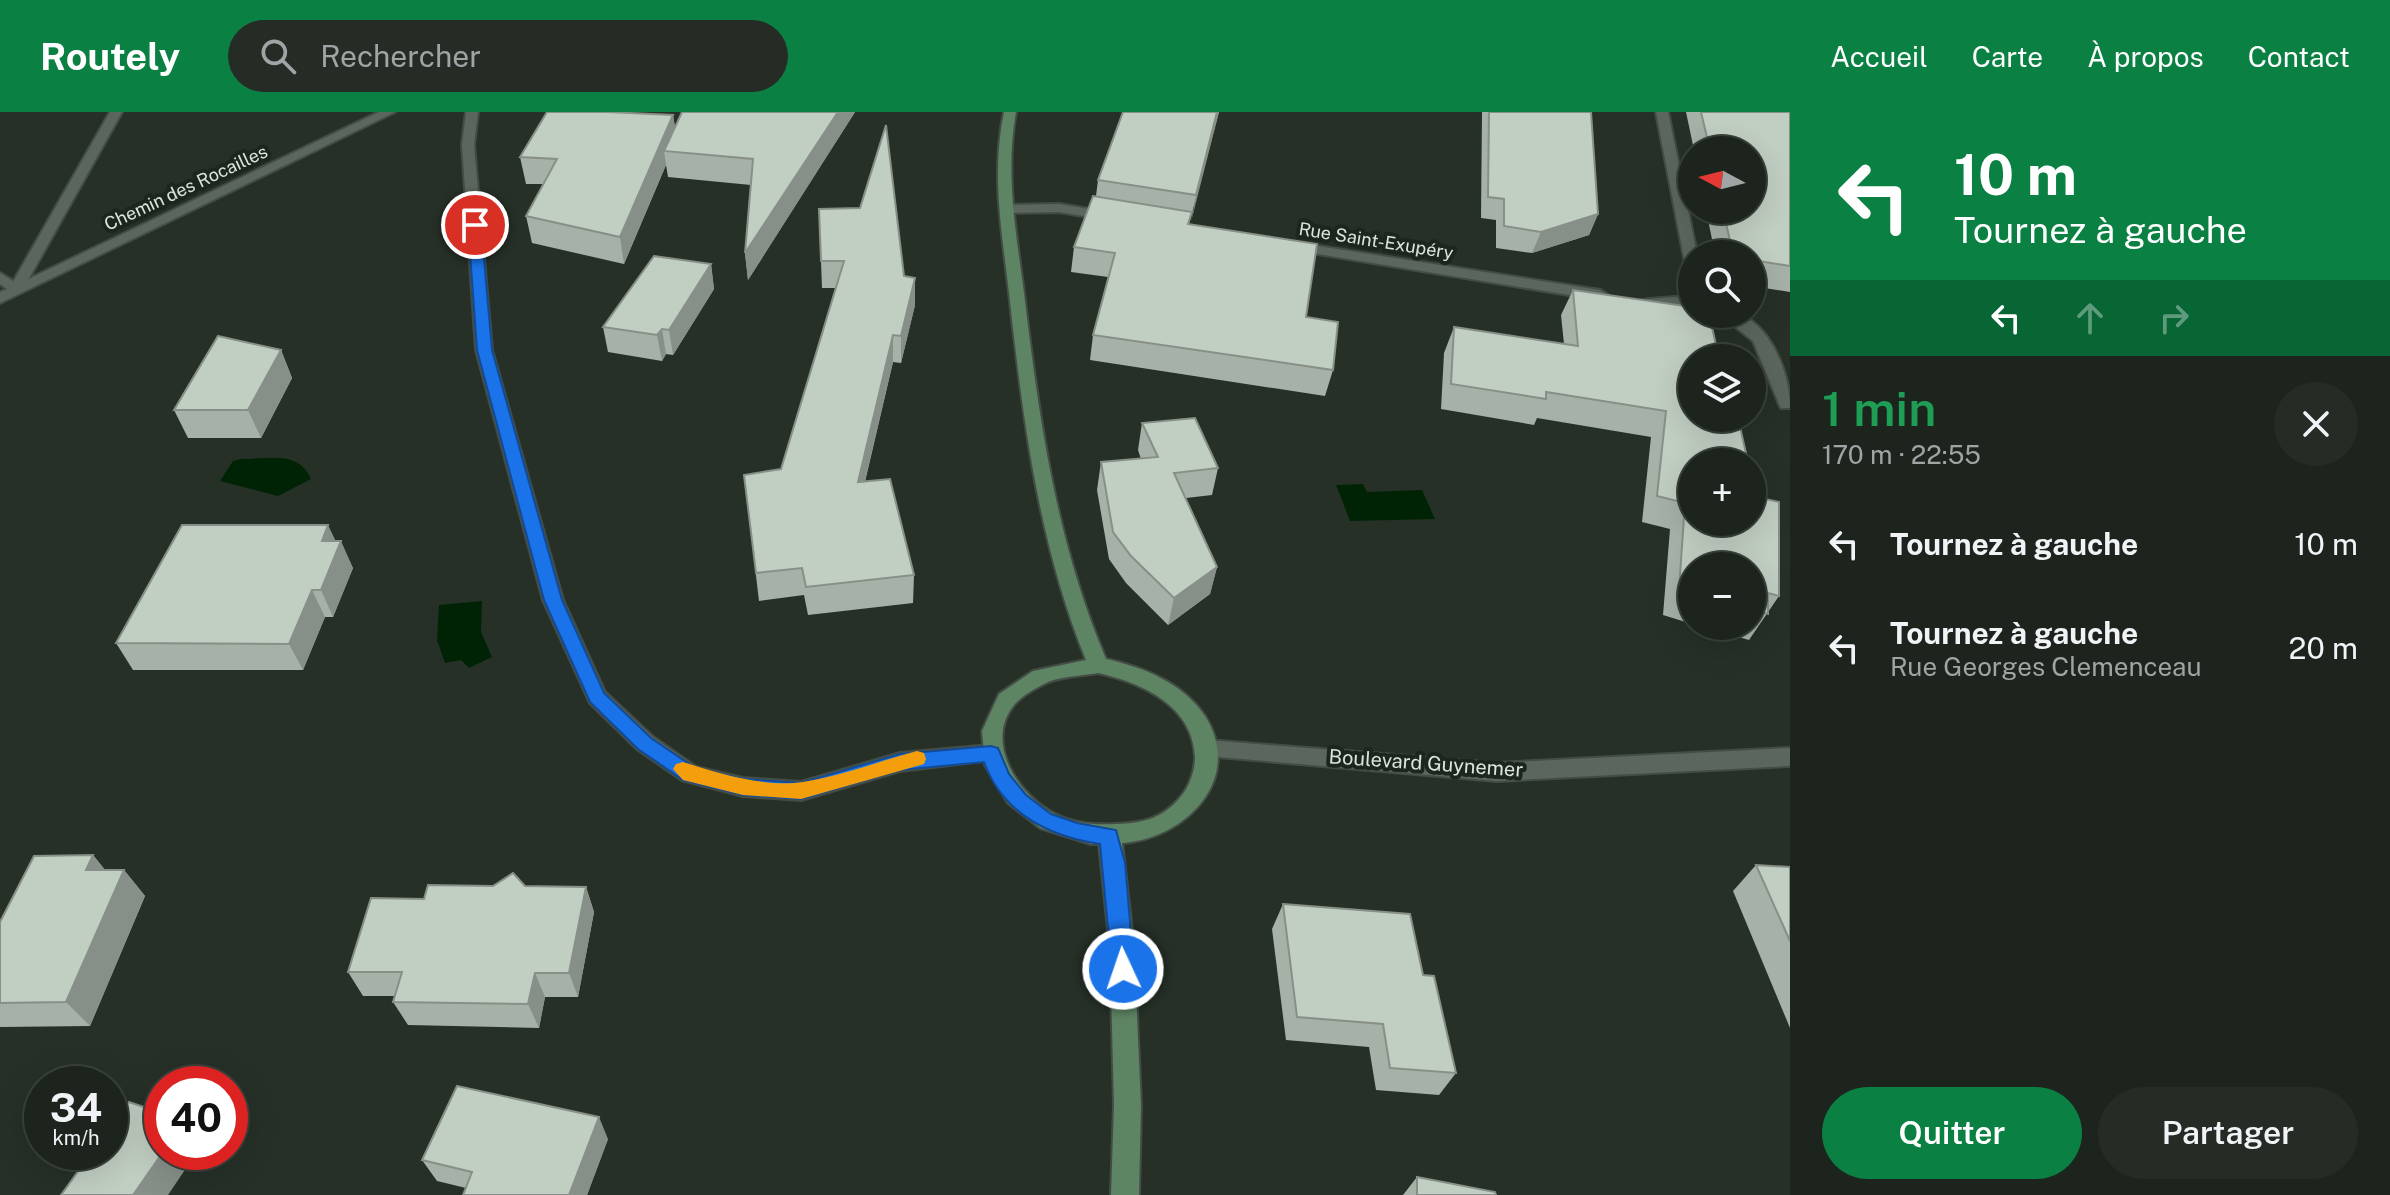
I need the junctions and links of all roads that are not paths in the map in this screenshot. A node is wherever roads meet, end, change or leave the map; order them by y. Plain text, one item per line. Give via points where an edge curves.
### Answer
1 (116, 112) edge
2 (389, 112) edge
3 (472, 112) edge
4 (1010, 112) edge
5 (1662, 112) edge
6 (1007, 209) junction
7 (1137, 221) edge
8 (1687, 240) edge
9 (1276, 243) edge
10 (0, 277) edge
11 (16, 289) junction
12 (0, 298) edge
13 (1678, 303) edge
14 (1751, 328) edge
15 (1787, 404) dead end
16 (1098, 665) junction
17 (1207, 748) junction
18 (991, 753) junction
19 (1790, 757) edge
20 (1109, 836) junction
21 (1125, 1195) edge

1 - 11 street
2 - 11 street, Chemin des Rocailles
3 - 18 street via 468,145 484,350 553,600 597,697 645,743 690,774 743,787 801,791 900,762
4 - 6 street via 1003,151
5 - 8 street
6 - 7 street via 1059,208
6 - 16 street via 1028,393 1058,550
9 - 13 street, Rue Saint-Exupéry via 1664,305
10 - 11 street
11 - 12 street, Chemin des Rocailles
14 - 15 street via 1762,337
16 - 17 street via 1123,669 1169,691 1200,727
16 - 18 street via 1069,666 1018,687 1001,706 992,729
17 - 19 street, Boulevard Guynemer via 1497,772
17 - 20 street via 1206,774 1194,799 1173,819 1144,832
18 - 20 street via 1000,778 1044,820 1076,832
20 - 21 street via 1121,938

